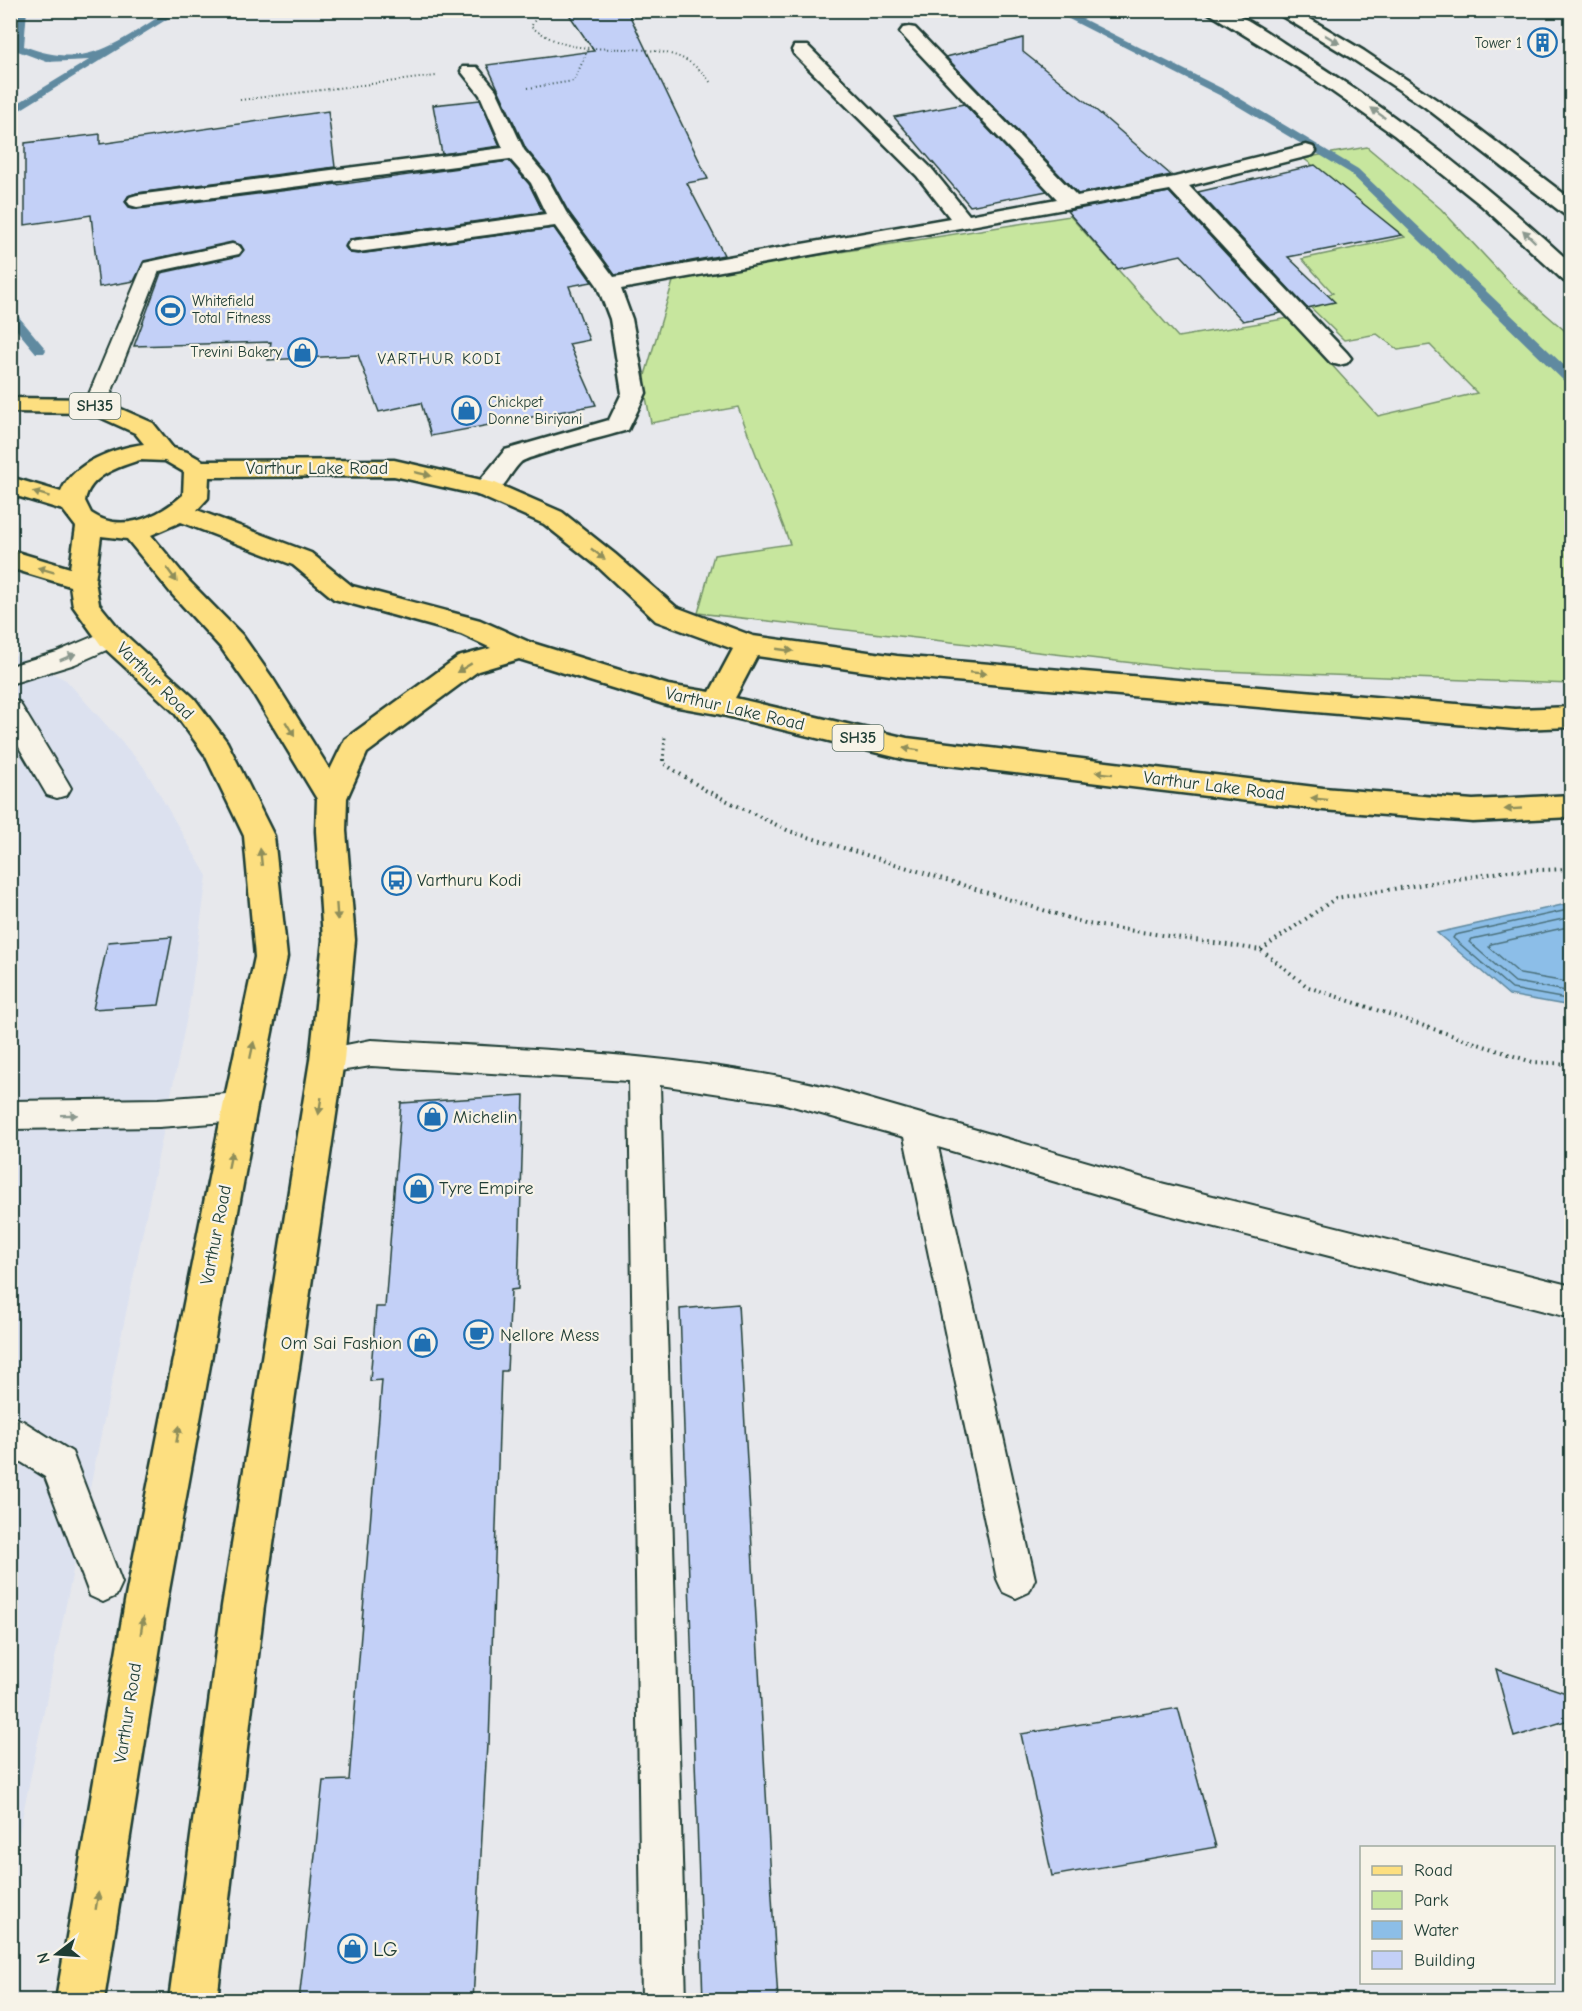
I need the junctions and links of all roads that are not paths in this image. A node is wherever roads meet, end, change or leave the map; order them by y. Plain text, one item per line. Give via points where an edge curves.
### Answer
1 (1213, 10) edge
2 (1281, 10) edge
3 (909, 32) dead end
4 (801, 50) dead end
5 (470, 71) road end
6 (1494, 149) junction
7 (1306, 151) dead end
8 (515, 152) junction
9 (1441, 160) junction
10 (1175, 183) junction
11 (137, 201) dead end
12 (1072, 203) junction
13 (1572, 211) edge
14 (559, 219) junction
15 (963, 221) junction
16 (358, 246) dead end
17 (232, 250) dead end
18 (1572, 276) edge
19 (608, 285) junction
20 (1339, 358) dead end
21 (10, 405) edge
22 (95, 406) junction
23 (163, 452) junction
24 (197, 469) junction
25 (10, 485) edge
26 (486, 489) junction
27 (181, 513) junction
28 (81, 514) junction
29 (134, 531) junction
30 (10, 559) edge
31 (82, 581) junction
32 (111, 638) junction
33 (749, 645) junction
34 (519, 649) junction
35 (10, 675) edge
36 (718, 704) junction
37 (10, 709) edge
38 (1572, 717) edge
39 (57, 788) dead end
40 (332, 798) junction
41 (1572, 806) edge
42 (327, 1060) junction
43 (644, 1069) junction
44 (240, 1107) junction
45 (10, 1115) edge
46 (918, 1129) junction
47 (1572, 1302) edge
48 (10, 1434) edge
49 (1016, 1580) dead end
50 (103, 1583) dead end
51 (80, 2001) edge
52 (193, 2001) edge
53 (664, 2001) edge

9 -> 1 street via 1304,62
2 -> 6 street via 1408,87
3 - 12 street
4 - 15 street via 924,172
5 - 8 street via 489,94
6 - 9 street
6 - 13 street
7 - 10 street
8 - 11 street
8 - 14 street via 540,182
18 -> 9 street
10 - 12 street
10 - 20 street
12 - 15 street
14 - 16 street
14 - 19 street
15 - 19 street
17 - 22 lane via 151,267
19 - 26 street via 621,319 634,393 619,426 514,455
21 - 22 main road, SH35
22 - 23 main road, SH35 via 144,428
23 - 24 main road, SH35 via 184,458
23 - 28 main road, SH35 via 142,452 100,465 75,490
24 -> 26 main road, Varthur Lake Road via 394,468
24 - 27 main road via 195,498
28 -> 25 main road
26 -> 33 main road, Varthur Lake Road via 553,518 666,614
27 - 29 main road
27 - 34 main road, Varthur Lake Road / SH35 via 302,559 343,593 470,627
28 - 29 main road via 110,530
28 - 31 main road, Varthur Road
29 -> 40 main road via 232,642
31 -> 30 main road
31 - 32 main road, Varthur Road via 87,606
35 -> 32 lane via 66,658
44 -> 32 main road, Varthur Road via 271,957 259,836 217,750 184,705
33 - 36 main road
33 -> 38 main road, Varthur Lake Road via 897,666 1515,719
34 - 36 main road, Varthur Lake Road / SH35 via 667,695
34 -> 40 main road via 468,664 355,747
41 -> 36 main road, Varthur Lake Road / SH35 via 1473,811 1311,798 907,749
37 - 39 lane
40 -> 42 main road via 339,940
42 - 43 lane via 371,1053
42 -> 52 main road via 243,1606
43 - 46 lane via 782,1090
43 - 53 lane
45 -> 44 lane via 159,1113
51 -> 44 main road, Varthur Road via 147,1596
46 - 47 lane via 1157,1197
46 - 49 lane
48 - 50 lane via 59,1465

